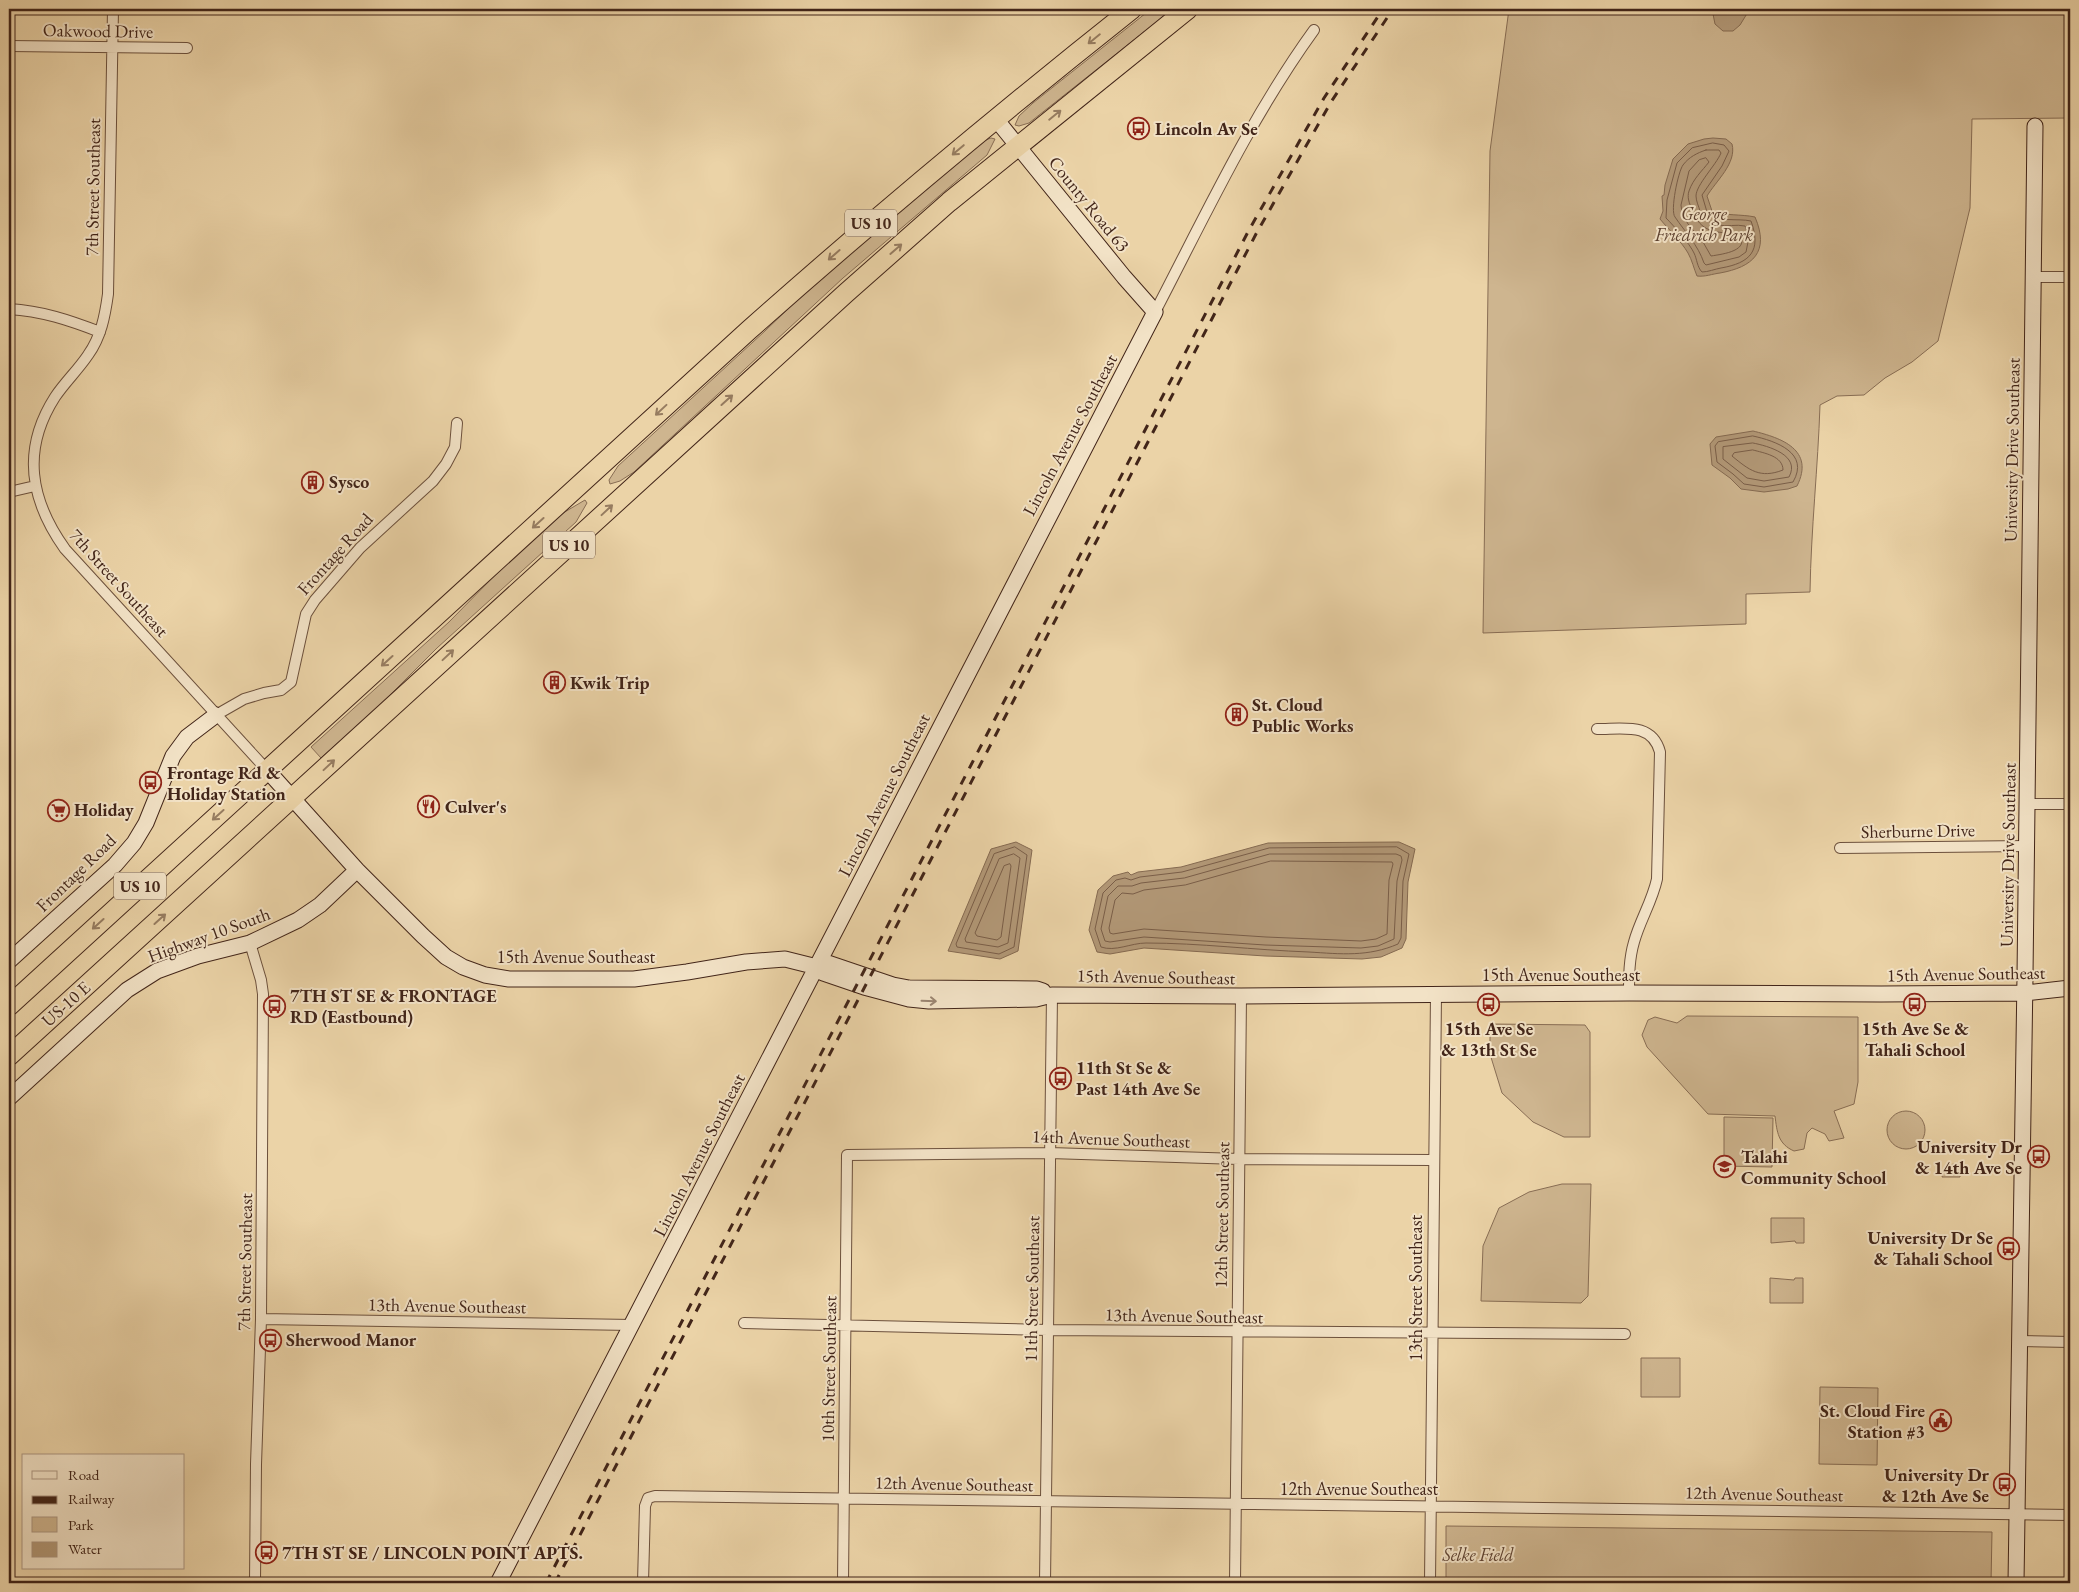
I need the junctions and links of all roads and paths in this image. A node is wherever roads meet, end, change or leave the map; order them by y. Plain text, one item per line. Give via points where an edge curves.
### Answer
1 (112, 9) edge
2 (1132, 9) edge
3 (1188, 9) edge
4 (1314, 30) dead end
5 (9, 46) edge
6 (112, 48) junction
7 (187, 48) dead end
8 (995, 118) junction
9 (2035, 126) dead end
10 (1017, 146) junction
11 (2033, 277) junction
12 (2070, 277) edge
13 (9, 309) edge
14 (1156, 312) junction
15 (100, 332) junction
16 (457, 423) dead end
17 (34, 486) junction
18 (9, 492) edge
19 (216, 714) junction
20 (1597, 729) dead end
21 (267, 770) junction
22 (293, 798) junction
23 (2027, 804) junction
24 (2070, 804) edge
25 (2027, 846) junction
26 (1840, 848) dead end
27 (357, 870) junction
28 (250, 943) junction
29 (9, 961) edge
30 (817, 967) junction
31 (2070, 988) edge
32 (1629, 993) junction
33 (2025, 993) junction
34 (1436, 994) junction
35 (1052, 995) junction
36 (1241, 996) junction
37 (11, 1004) edge
38 (9, 1056) edge
39 (9, 1098) edge
40 (1050, 1153) junction
41 (848, 1154) joint
42 (1239, 1160) junction
43 (1433, 1160) junction
44 (261, 1319) junction
45 (744, 1323) dead end
46 (632, 1325) junction
47 (846, 1325) junction
48 (1048, 1330) junction
49 (1238, 1333) junction
50 (1433, 1334) junction
51 (1625, 1334) dead end
52 (2019, 1341) junction
53 (2070, 1342) edge
54 (844, 1497) junction
55 (1046, 1503) junction
56 (1236, 1505) junction
57 (1430, 1506) junction
58 (2017, 1514) junction
59 (2070, 1515) edge
60 (255, 1583) edge
61 (498, 1583) edge
62 (643, 1583) edge
63 (843, 1583) edge
64 (1045, 1583) edge
65 (1235, 1583) edge
66 (1430, 1583) edge
67 (2016, 1583) edge

1 - 6 street, 7th Street Southeast
2 -> 8 highway, US 10
10 -> 3 highway, US 10
4 - 14 street, Lincoln Avenue Southeast via 1245,141
5 - 6 street, Oakwood Drive
6 - 7 street, Oakwood Drive
6 - 15 street, 7th Street Southeast via 108,294
8 - 10 street, County Road 63
8 -> 21 highway, US 10 via 749,330
9 - 11 street, University Drive Southeast
10 - 14 street, County Road 63
22 -> 10 highway, US 10 via 816,319
11 - 12 street
11 - 23 street, University Drive Southeast
13 - 15 street via 51,314
14 - 30 street, Lincoln Avenue Southeast
15 - 17 street, 7th Street Southeast via 89,354 57,395 42,421 35,448
16 - 19 street, Frontage Road via 454,447 433,481 360,548 306,614 291,682 281,690 244,699
17 - 18 street
17 - 19 street, 7th Street Southeast via 48,524 65,549
19 - 21 street, 7th Street Southeast
19 - 29 street, Frontage Road via 187,737 174,756 146,823 115,866
20 - 32 street via 1642,730 1653,737 1660,752 1657,879 1654,895 1633,944
21 - 22 street, 15th Avenue Southeast
21 -> 37 highway, US 10
22 - 27 street, 15th Avenue Southeast
38 -> 22 highway, US-10 E / US 10
23 - 24 street
23 - 25 street, University Drive Southeast
25 - 26 street, Sherburne Drive
25 - 33 street, University Drive Southeast
27 - 28 street, Highway 10 South via 320,905 298,920
27 - 30 street, 15th Avenue Southeast via 441,954 485,975 509,979 634,979 785,959
28 - 39 street, Highway 10 South via 198,956 157,971 127,990
28 - 44 street, 7th Street Southeast via 263,994
30 - 35 street, 15th Avenue Southeast via 828,963 909,988 1037,989
30 - 46 street, Lincoln Avenue Southeast
31 - 33 street, 15th Avenue Southeast
32 - 33 street, 15th Avenue Southeast
32 - 34 street, 15th Avenue Southeast
33 - 52 street, University Drive Southeast
34 - 36 street, 15th Avenue Southeast
34 - 43 street, 13th Street Southeast
35 - 36 street, 15th Avenue Southeast
35 - 40 street, 11th Street Southeast
36 - 42 street, 12th Street Southeast
40 - 41 street, 14th Avenue Southeast
40 - 42 street, 14th Avenue Southeast
40 - 48 street, 11th Street Southeast
41 - 47 street, 10th Street Southeast
42 - 43 street, 14th Avenue Southeast
42 - 49 street, 12th Street Southeast
43 - 50 street, 13th Street Southeast
44 - 46 street, 13th Avenue Southeast
44 - 60 street, 7th Street Southeast
45 - 47 street, 13th Avenue Southeast
46 - 61 street, Lincoln Avenue Southeast
47 - 48 street, 13th Avenue Southeast
47 - 54 street, 10th Street Southeast
48 - 49 street, 13th Avenue Southeast
48 - 55 street, 11th Street Southeast
49 - 50 street, 13th Avenue Southeast
49 - 56 street, 12th Street Southeast
50 - 51 street, 13th Avenue Southeast
50 - 57 street, 13th Street Southeast
52 - 53 street
52 - 58 street, University Drive Southeast
54 - 55 street, 12th Avenue Southeast
54 - 62 street, 12th Avenue Southeast via 648,1498 645,1506
54 - 63 street, 10th Street Southeast
55 - 56 street, 12th Avenue Southeast
55 - 64 street, 11th Street Southeast
56 - 57 street, 12th Avenue Southeast
56 - 65 street, 12th Street Southeast
57 - 58 street, 12th Avenue Southeast
57 - 66 street, 13th Street Southeast
58 - 59 street, 12th Avenue Southeast
58 - 67 street, University Drive Southeast

